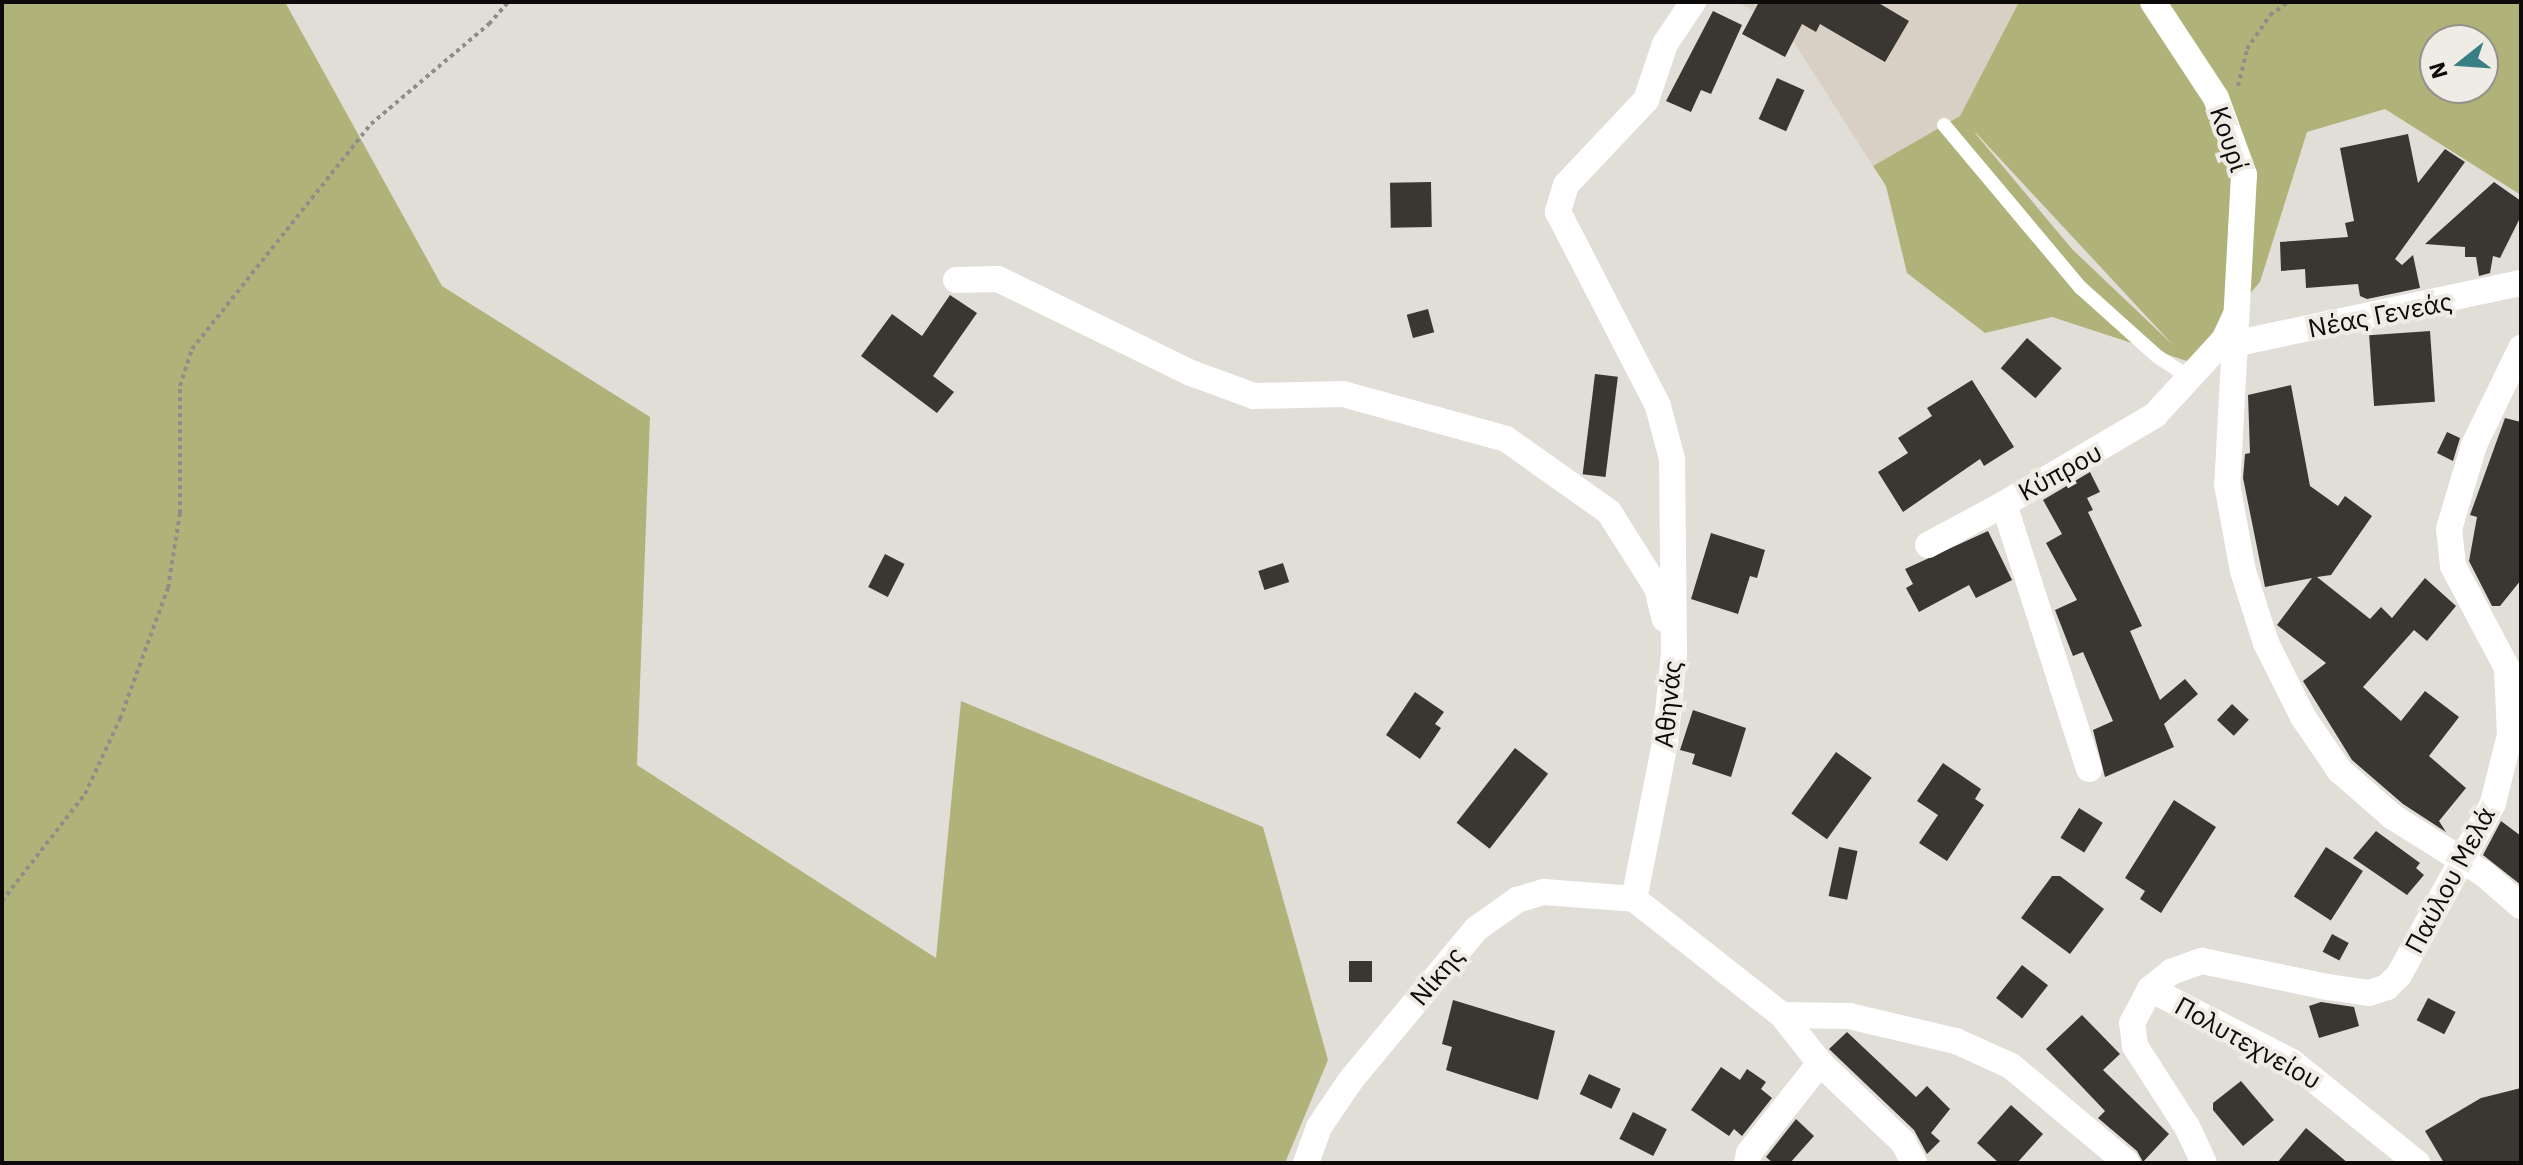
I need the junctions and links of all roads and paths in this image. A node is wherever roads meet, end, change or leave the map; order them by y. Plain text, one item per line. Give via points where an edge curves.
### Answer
1 (508, 2) edge
2 (1693, 2) edge
3 (2153, 2) edge
4 (2288, 2) edge
5 (2228, 121) junction
6 (1944, 125) dead end
7 (956, 280) dead end
8 (2521, 283) edge
9 (2238, 309) junction
10 (2238, 343) junction
11 (2521, 348) edge
12 (2192, 379) junction
13 (2004, 504) junction
14 (1928, 545) dead end
15 (1674, 653) junction
16 (2089, 769) dead end
17 (2462, 860) junction
18 (1634, 899) junction
19 (2, 901) edge
20 (2521, 906) edge
21 (2150, 989) junction
22 (1782, 1015) junction
23 (1820, 1063) junction
24 (1306, 1163) edge
25 (1747, 1163) edge
26 (1914, 1163) edge
27 (2127, 1163) edge
28 (2204, 1163) edge
29 (2417, 1163) edge

1 - 19 path via 371,124 192,349 180,386 180,513 168,588 120,719 85,794
2 - 15 street, Αθηνάς via 1665,44 1646,100 1566,185 1558,212 1658,406 1672,459
3 - 5 street, Κουρί
4 - 5 path via 2270,15 2247,49
5 - 9 street, Κουρί via 2245,188 2235,282
6 - 12 lane via 2081,288 2158,357
7 - 15 street via 998,279 1191,373 1254,396 1343,394 1506,439 1609,512 1657,588
8 - 10 street, Νέας Γενεάς
9 - 10 street, Κουρί
9 - 12 street, Κύπρου via 2224,340
10 - 17 street, Κουρί via 2227,419 2227,484 2243,571 2266,643 2303,717 2340,771 2393,817
11 - 17 street, Παύλου Μελά via 2474,445 2449,529 2453,566 2507,668 2510,735 2493,803
12 - 13 street, Κύπρου via 2155,415
13 - 14 street
13 - 16 street, Κύπρου
15 - 18 street, Αθηνάς via 1665,743
17 - 20 street, Κουρί
17 - 21 street, Παύλου Μελά via 2399,975 2387,987 2369,993 2202,961 2171,972
18 - 22 street
18 - 24 street, Νίκης via 1544,892 1517,900 1476,929 1350,1081 1319,1127
21 - 28 street via 2132,1023 2135,1046
21 - 29 street, Πολυτεχνείου via 2292,1062
22 - 23 street
22 - 27 street via 1849,1016 1956,1041 2011,1066
23 - 25 street via 1749,1153
23 - 26 street via 1903,1142

